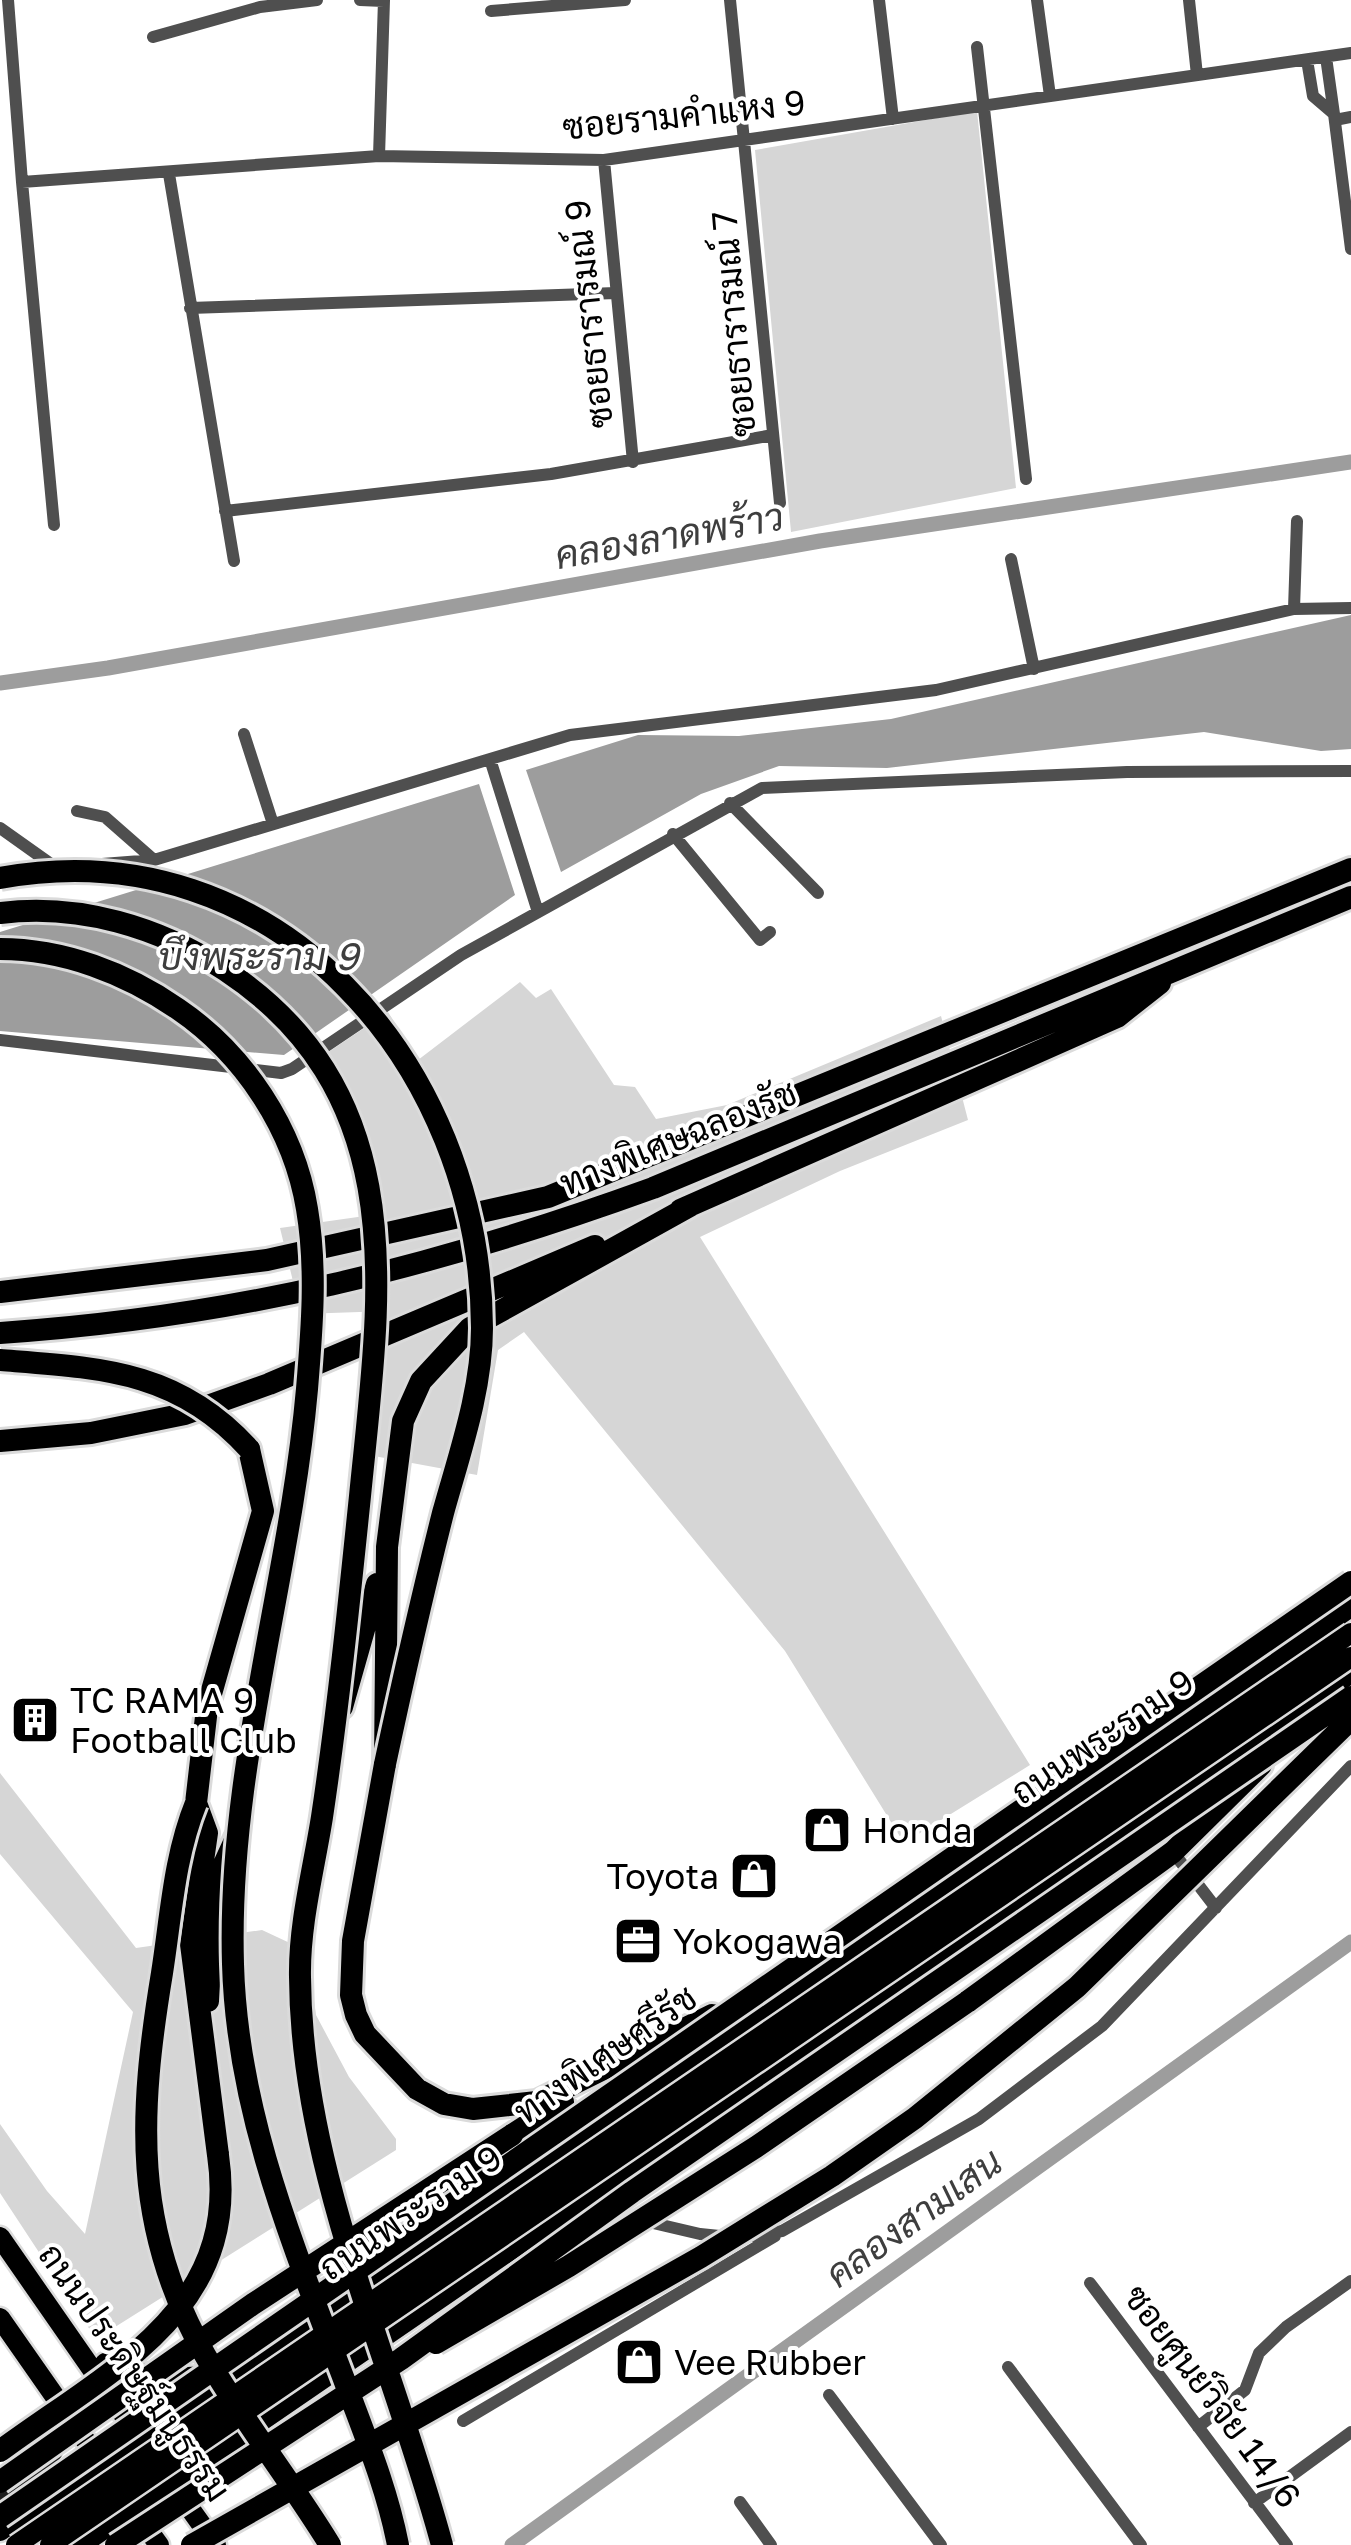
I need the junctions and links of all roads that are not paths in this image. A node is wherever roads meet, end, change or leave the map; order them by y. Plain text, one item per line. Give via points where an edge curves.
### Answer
1 (8, 0) edge
2 (317, 0) edge
3 (360, 0) edge
4 (384, 0) edge
5 (625, 0) edge
6 (730, 0) edge
7 (879, 0) edge
8 (1037, 0) edge
9 (1188, 0) edge
10 (491, 11) dead end
11 (153, 37) dead end
12 (977, 47) dead end
13 (1351, 54) edge
14 (1326, 57) junction
15 (1308, 60) junction
16 (1197, 76) junction
17 (1050, 96) junction
18 (987, 106) junction
19 (1335, 117) junction
20 (1351, 118) edge
21 (893, 119) junction
22 (746, 140) junction
23 (378, 156) junction
24 (604, 160) junction
25 (170, 174) junction
26 (22, 182) junction
27 (1349, 209) edge
28 (1351, 249) edge
29 (616, 293) junction
30 (190, 308) junction
31 (773, 434) junction
32 (633, 462) junction
33 (1026, 480) dead end
34 (780, 503) dead end
35 (225, 511) junction
36 (1298, 520) dead end
37 (54, 525) dead end
38 (1011, 559) dead end
39 (234, 560) dead end
40 (1351, 608) edge
41 (1294, 609) junction
42 (1034, 669) junction
43 (244, 734) dead end
44 (490, 758) junction
45 (1351, 771) edge
46 (730, 803) junction
47 (77, 811) dead end
48 (274, 824) junction
49 (0, 828) edge
50 (672, 834) junction
51 (154, 860) junction
52 (56, 867) junction
53 (1351, 869) edge
54 (0, 876) edge
55 (818, 893) dead end
56 (1351, 897) edge
57 (537, 909) junction
58 (0, 912) edge
59 (770, 932) dead end
60 (0, 949) edge
61 (1182, 965) junction
62 (0, 1040) edge
63 (690, 1206) junction
64 (0, 1277) edge
65 (54, 1282) junction
66 (0, 1292) edge
67 (0, 1333) edge
68 (0, 1360) edge
69 (0, 1441) edge
70 (387, 1546) junction
71 (1351, 1582) edge
72 (1351, 1607) edge
73 (1351, 1633) edge
74 (1351, 1657) edge
75 (1351, 1673) edge
76 (1326, 1690) junction
77 (1351, 1697) edge
78 (1351, 1719) edge
79 (336, 1724) junction
80 (385, 1764) junction
81 (1351, 1766) edge
82 (196, 1804) junction
83 (237, 1837) junction
84 (1173, 1852) junction
85 (1216, 1908) junction
86 (746, 1998) junction
87 (204, 2064) junction
88 (673, 2068) junction
89 (574, 2205) junction
90 (782, 2231) junction
91 (0, 2238) edge
92 (1351, 2282) edge
93 (1090, 2284) dead end
94 (0, 2318) edge
95 (363, 2350) junction
96 (84, 2357) junction
97 (401, 2359) junction
98 (1008, 2367) dead end
99 (228, 2376) junction
100 (829, 2395) dead end
101 (55, 2397) junction
102 (464, 2421) dead end
103 (1198, 2428) junction
104 (1351, 2432) edge
105 (139, 2436) junction
106 (0, 2451) edge
107 (101, 2462) junction
108 (0, 2482) edge
109 (172, 2482) junction
110 (0, 2501) edge
111 (740, 2502) dead end
112 (1254, 2503) junction
113 (133, 2509) junction
114 (0, 2517) edge
115 (199, 2521) junction
116 (0, 2531) edge
117 (16, 2545) edge
118 (50, 2545) edge
119 (81, 2545) edge
120 (116, 2545) edge
121 (159, 2545) edge
122 (192, 2545) edge
123 (216, 2545) edge
124 (330, 2545) edge
125 (398, 2545) edge
126 (442, 2545) edge
127 (771, 2545) edge
128 (941, 2545) edge
129 (1141, 2545) edge
130 (1287, 2545) edge

1 - 26 street
2 - 11 street via 260,7
3 - 4 street
4 - 23 street
5 - 10 street
6 - 22 street, ซอยธารารมณ์ 7
7 - 21 street
8 - 17 street
9 - 16 street
12 - 18 street
13 - 14 street, ซอยรามคำแหง 9
14 - 15 street, ซอยรามคำแหง 9
14 - 19 street
15 - 16 street, ซอยรามคำแหง 9
15 - 19 street via 1313,96
16 - 17 street, ซอยรามคำแหง 9
17 - 18 street, ซอยรามคำแหง 9
18 - 21 street, ซอยรามคำแหง 9
18 - 33 street
19 - 20 street
19 - 27 street
21 - 22 street, ซอยรามคำแหง 9
22 - 24 street, ซอยรามคำแหง 9
22 - 31 street, ซอยธารารมณ์ 7
23 - 24 street, ซอยรามคำแหง 9
23 - 25 street, ซอยรามคำแหง 9
24 - 29 street, ซอยธารารมณ์ 9
25 - 26 street, ซอยรามคำแหง 9
25 - 30 street
26 - 37 street
27 - 28 street
29 - 30 street
29 - 32 street, ซอยธารารมณ์ 9
30 - 35 street
31 - 32 street
31 - 34 street, ซอยธารารมณ์ 7
32 - 35 street
35 - 39 street
36 - 41 street
38 - 42 street
40 - 41 street
41 - 42 street
42 - 44 street via 857,702 570,735
43 - 48 street
44 - 48 street
44 - 57 street
45 - 46 street via 1126,772 762,788
46 - 50 street
46 - 55 street
47 - 51 street via 105,817
48 - 51 street
49 - 52 street
50 - 57 street
50 - 59 street via 760,940
51 - 52 street
52 - 54 street
53 - 65 highway, ทางพิเศษฉลองรัช, bridge via 548,1197 267,1260
54 - 80 highway, bridge via 143,875 226,901 308,953 347,988 383,1026 432,1102 460,1174 478,1257 482,1332
56 - 61 highway, ทางพิเศษฉลองรัช
57 - 62 street via 281,1073
58 - 79 highway, bridge via 58,910 108,918 198,952 247,984 290,1025 325,1069 359,1143 372,1196 379,1296
60 - 83 highway, bridge via 103,968 194,1019 258,1089 289,1142 308,1208 314,1308 300,1464
61 - 63 highway via 1117,1017
61 - 67 highway, ทางพิเศษฉลองรัช, bridge via 653,1188 455,1256 250,1305 161,1320
63 - 69 highway, bridge via 185,1414 91,1433
63 - 70 highway via 497,1311 447,1348 402,1421
64 - 65 highway
65 - 66 highway, ทางพิเศษฉลองรัช
68 - 82 highway, bridge via 102,1369 165,1386 220,1417 250,1449 263,1511 207,1708
70 - 79 highway, bridge
70 - 80 highway, bridge
71 - 86 highway, ทางพิเศษศรีรัช, bridge
72 - 88 main road, ถนนพระราม 9
73 - 117 main road, ถนนพระราม 9, bridge
74 - 118 main road, ถนนพระราม 9, bridge
75 - 76 main road
76 - 84 highway
76 - 89 main road
77 - 97 highway, bridge via 616,2202
78 - 122 highway, bridge via 1078,1986 915,2118 684,2267
79 - 126 highway, bridge via 300,1970 303,2055 312,2113
80 - 86 highway, bridge via 353,1940 352,1995 365,2034 417,2089 444,2104 474,2109 537,2102
81 - 85 street
82 - 87 highway via 208,1833 190,1944
82 - 124 highway, bridge via 182,1837 152,2036 143,2119 148,2196 167,2265 204,2353
83 - 87 highway via 214,1886
83 - 125 highway, bridge via 233,1963 240,2047 259,2144 380,2476
84 - 85 street
84 - 97 highway, bridge via 756,2148 470,2327
85 - 90 street via 1102,2026 994,2107
86 - 114 highway, ทางพิเศษศรีรัช, bridge
87 - 106 highway, bridge via 224,2192 211,2258 184,2307 146,2344
88 - 99 main road, ถนนพระราม 9
88 - 108 highway, bridge via 568,2099 253,2304
89 - 90 street via 700,2234 739,2238
89 - 95 main road
90 - 102 street
91 - 96 main road, ถนนประดิษฐ์มนูธรรม
92 - 103 street via 1286,2327 1259,2353 1245,2390
93 - 103 street, ซอยศูนย์วิจัย 14/6
94 - 101 main road
95 - 109 main road
95 - 115 main road via 298,2430 218,2486 204,2501
96 - 99 main road via 164,2378
96 - 105 main road, ถนนประดิษฐ์มนูธรรม
97 - 120 highway, bridge
98 - 129 street
99 - 105 main road, ถนนพระราม 9
100 - 128 street
101 - 107 main road
101 - 110 main road via 57,2448 38,2475
103 - 112 street, ซอยศูนย์วิจัย 14/6
104 - 112 street
105 - 107 main road, ถนนพระราม 9
105 - 109 main road, ถนนประดิษฐ์มนูธรรม
107 - 113 main road
107 - 116 main road, ถนนพระราม 9
109 - 113 main road
109 - 115 main road, ถนนประดิษฐ์มนูธรรม
111 - 127 street
112 - 130 street, ซอยศูนย์วิจัย 14/6
113 - 119 main road
113 - 121 main road
115 - 123 main road, ถนนประดิษฐ์มนูธรรม

